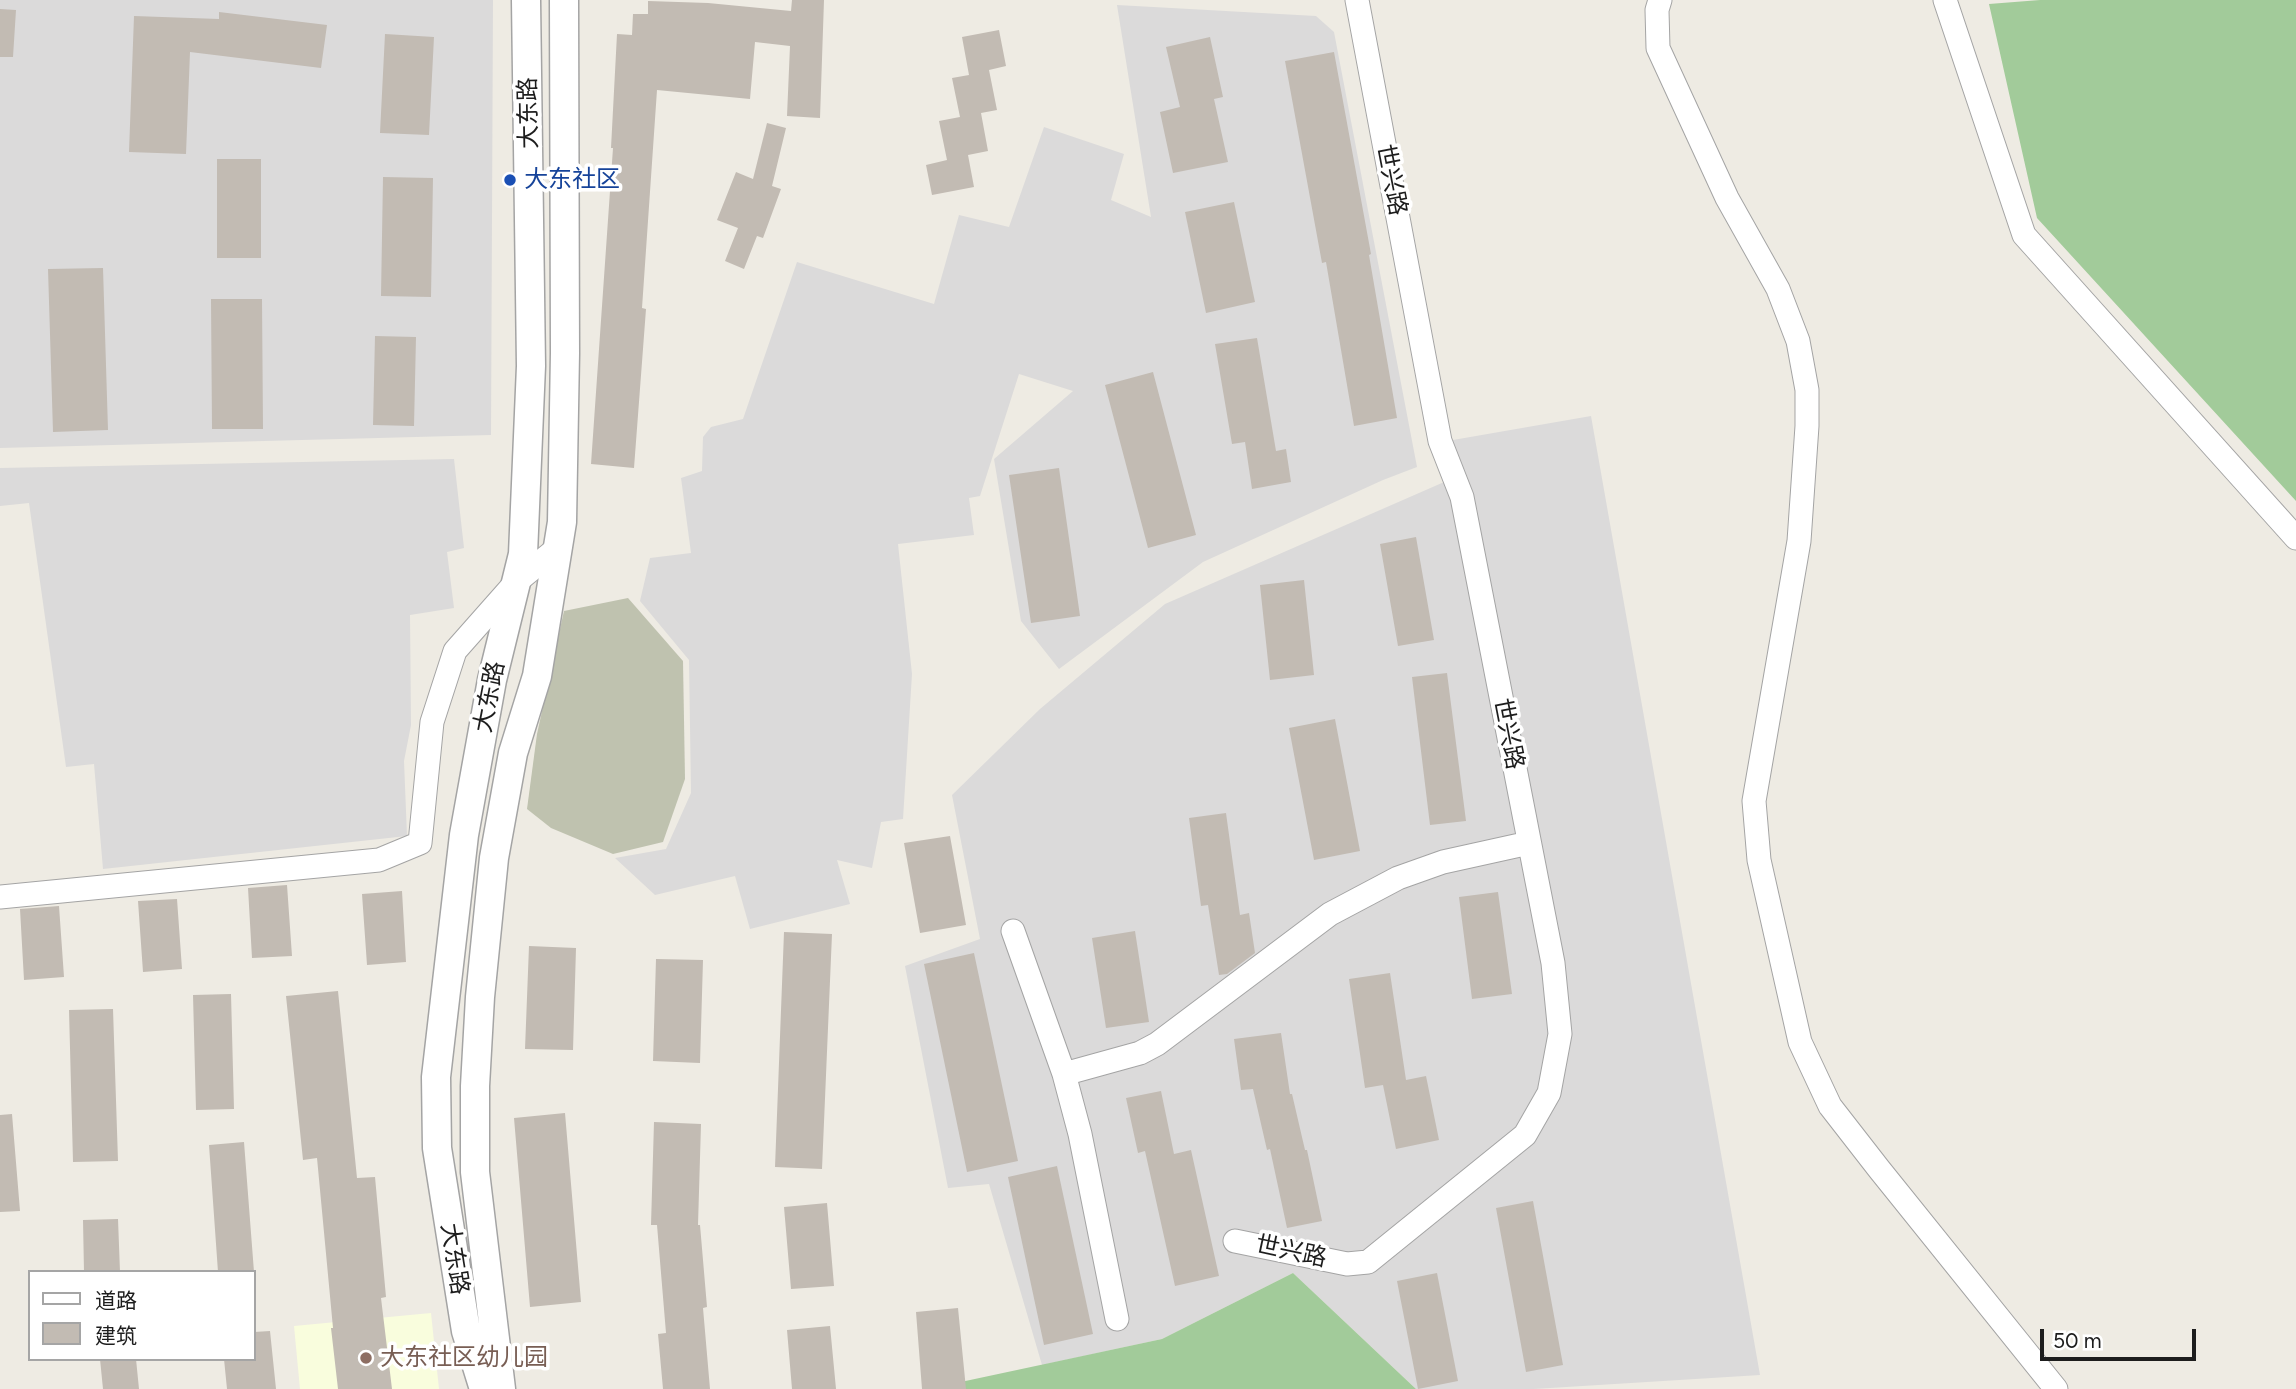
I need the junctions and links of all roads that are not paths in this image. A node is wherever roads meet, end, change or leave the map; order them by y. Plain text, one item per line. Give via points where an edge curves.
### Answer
1 (526, 0) edge
2 (564, 0) edge
3 (1357, 0) edge
4 (1660, 0) edge
5 (1945, 0) edge
6 (2296, 538) edge
7 (560, 546) junction
8 (516, 582) junction
9 (1529, 843) junction
10 (0, 897) edge
11 (1013, 931) dead end
12 (1064, 1074) junction
13 (1235, 1241) dead end
14 (1117, 1319) dead end
15 (485, 1389) edge
16 (501, 1389) edge
17 (2056, 1389) edge

1 - 8 street, 大东路 via 531,366 523,554
2 - 7 street, 大东路 via 565,353
3 - 9 street, 世兴路 via 1440,441 1462,497
4 - 17 street via 1658,48 1727,198 1778,289 1798,341 1807,390 1798,541 1754,801 1759,860 1800,1042 1830,1106
5 - 6 street via 2024,235
7 - 8 street
7 - 16 street, 大东路 via 537,676 513,753 494,858 480,997 475,1172
8 - 10 street via 455,651 432,722 420,843 379,860
8 - 15 street, 大东路 via 492,680 464,835 436,1077 438,1148 464,1318
9 - 12 street via 1443,862 1398,878 1330,914 1157,1044
9 - 13 street, 世兴路 via 1553,963 1560,1034 1549,1093 1525,1135 1368,1262 1347,1264
11 - 12 street
12 - 14 street

